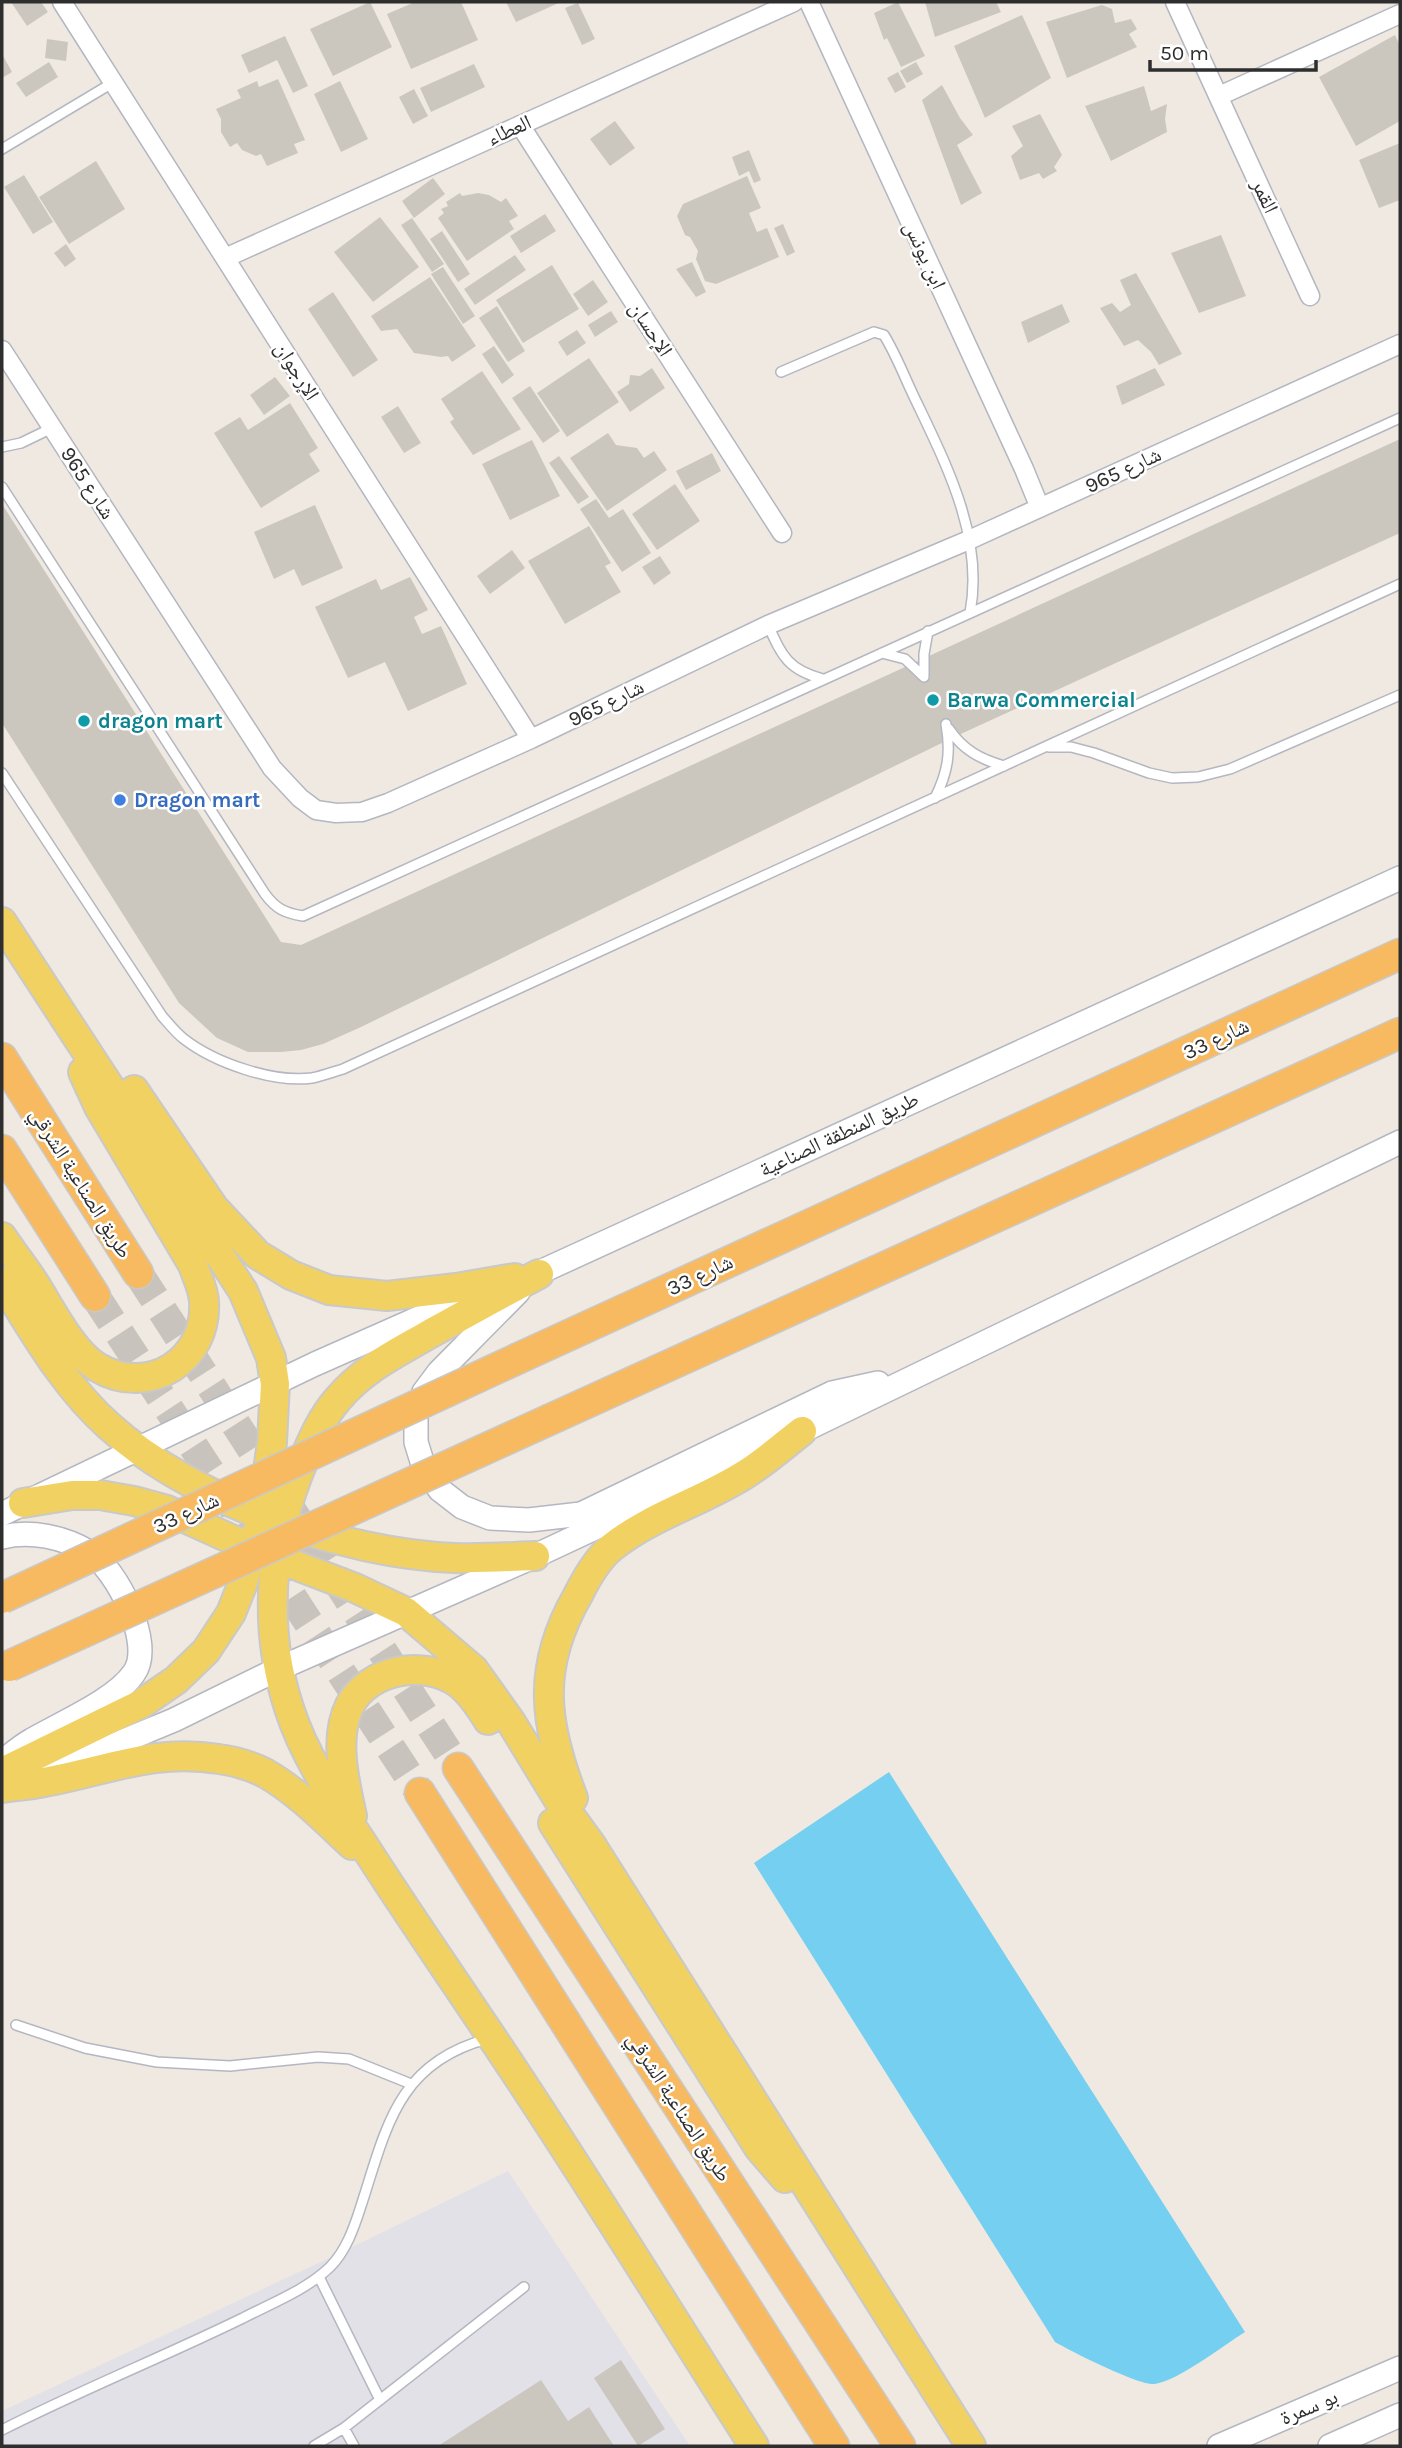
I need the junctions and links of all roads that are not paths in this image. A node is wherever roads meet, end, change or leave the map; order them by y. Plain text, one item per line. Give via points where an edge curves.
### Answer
1 (62, 2) edge
2 (794, 2) edge
3 (808, 2) edge
4 (1175, 2) edge
5 (1400, 14) edge
6 (114, 82) junction
7 (1219, 96) junction
8 (520, 125) junction
9 (2, 149) edge
10 (225, 258) junction
11 (1310, 296) dead end
12 (1400, 344) edge
13 (2, 350) edge
14 (781, 372) dead end
15 (1400, 418) edge
16 (52, 428) junction
17 (2, 447) edge
18 (2, 487) edge
19 (1040, 508) junction
20 (782, 533) dead end
21 (969, 540) junction
22 (1400, 584) edge
23 (970, 613) junction
24 (768, 625) junction
25 (929, 631) junction
26 (880, 653) junction
27 (823, 679) junction
28 (1400, 695) edge
29 (531, 739) junction
30 (1047, 747) junction
31 (1004, 766) junction
32 (2, 774) edge
33 (935, 798) junction
34 (1400, 877) edge
35 (2, 922) edge
36 (1400, 954) edge
37 (42, 984) junction
38 (1400, 1033) edge
39 (2, 1058) edge
40 (1400, 1142) edge
41 (2, 1150) edge
42 (2, 1237) edge
43 (138, 1273) tunnel mouth
44 (538, 1273) junction
45 (2, 1281) edge
46 (95, 1296) tunnel mouth
47 (913, 1376) junction
48 (275, 1384) junction
49 (802, 1431) junction
50 (139, 1450) junction
51 (12, 1509) edge
52 (272, 1518) junction
53 (2, 1537) edge
54 (263, 1553) junction
55 (534, 1556) junction
56 (2, 1598) edge
57 (406, 1612) junction
58 (6, 1667) edge
59 (278, 1669) junction
60 (2, 1762) edge
61 (458, 1768) tunnel mouth
62 (2, 1772) edge
63 (2, 1780) edge
64 (2, 1788) edge
65 (420, 1793) tunnel mouth
66 (355, 1833) junction
67 (592, 1846) junction
68 (379, 1870) junction
69 (16, 2025) dead end
70 (493, 2037) junction
71 (411, 2084) junction
72 (841, 2240) junction
73 (319, 2277) junction
74 (524, 2287) dead end
75 (1400, 2368) edge
76 (380, 2400) junction
77 (1400, 2415) edge
78 (344, 2428) junction
79 (2, 2430) edge
80 (966, 2437) edge
81 (314, 2446) edge
82 (354, 2446) edge
83 (754, 2446) edge
84 (834, 2446) edge
85 (900, 2446) edge
86 (987, 2446) edge
87 (1219, 2446) edge
88 (1330, 2446) edge

1 - 6 street, الإرجوان
2 - 8 street, العطاء
3 - 19 street, ابن يونس
4 - 7 street, القمر
5 - 7 street
6 - 9 lane
6 - 10 street, الإرجوان
7 - 11 street, القمر
8 - 10 street, العطاء
8 - 20 street, الإحسان
10 - 29 street, الإرجوان
12 - 19 street, شارع 965
13 - 16 street, شارع 965
14 - 21 lane via 874,332 884,335 954,481
15 - 23 lane
16 - 17 lane
16 - 29 street, شارع 965 via 272,768 316,810 362,812
18 - 27 lane via 265,894 286,914 303,916 321,909
19 - 21 street, شارع 965
21 - 23 lane via 974,576
21 - 24 street, شارع 965
22 - 30 lane
23 - 25 lane
24 - 27 lane via 786,660 806,675
24 - 29 street, شارع 965
25 - 26 lane
25 - 26 lane via 925,677 905,659
26 - 27 lane
28 - 30 lane via 1230,769 1198,777 1172,778 1071,747
30 - 31 lane
31 - 33 lane
31 - 33 lane via 970,752 946,724 949,762
32 - 33 lane via 162,1016 205,1053 289,1079 343,1069
34 - 44 street, طريق المنطقة الصناعية
35 - 37 main road
36 - 56 highway, شارع 33, bridge
37 - 42 main road via 99,1107 201,1285 203,1319 189,1354 166,1371 147,1377 115,1376 95,1366 64,1330
37 - 44 main road via 134,1090 222,1218 258,1255 290,1275 329,1290 387,1296
37 - 48 main road via 243,1291 271,1358
38 - 58 highway, bridge
39 - 43 highway, طريق الصناعية الشرقي
40 - 47 street
41 - 46 highway
44 - 47 street via 439,1372 424,1392 416,1414 416,1442 424,1468 440,1490 462,1507 490,1518 530,1520 581,1514 832,1393
44 - 48 street, طريق المنطقة الصناعية via 419,1318
44 - 52 main road via 367,1370 322,1421
45 - 50 main road via 63,1375 109,1426
47 - 49 street
48 - 50 street
48 - 52 main road
49 - 55 street
49 - 67 main road via 747,1474 610,1548 568,1612 550,1676 549,1718 559,1760
50 - 51 street
50 - 52 main road via 213,1494
51 - 54 main road via 72,1495 100,1495 167,1510
52 - 54 main road
52 - 55 main road via 371,1548 455,1558
53 - 60 street via 40,1535 67,1541 92,1554 130,1603 140,1659 135,1672 103,1700
54 - 57 main road
54 - 59 main road
54 - 62 main road via 206,1651 176,1680 141,1704
55 - 57 street
57 - 59 street
57 - 67 main road via 474,1670
59 - 63 street via 104,1749
59 - 66 main road via 300,1736
61 - 85 highway, طريق الصناعية الشرقي
64 - 68 main road via 160,1756 197,1755 232,1761 292,1790
65 - 84 highway
66 - 68 main road
66 - 72 main road via 342,1753 349,1707 362,1688 380,1676 405,1670 426,1671 457,1683 481,1710 759,2148
67 - 72 main road
68 - 70 main road
69 - 71 lane via 85,2049 157,2062 230,2066 342,2058
70 - 71 lane via 453,2052
70 - 83 main road
71 - 73 lane via 387,2125 354,2228 342,2252
72 - 80 main road
73 - 76 lane
73 - 79 lane via 210,2334
74 - 76 lane
75 - 87 street, بو سمرة
76 - 78 lane
77 - 88 street, بو سمرة
78 - 81 lane
78 - 82 lane
80 - 86 street

